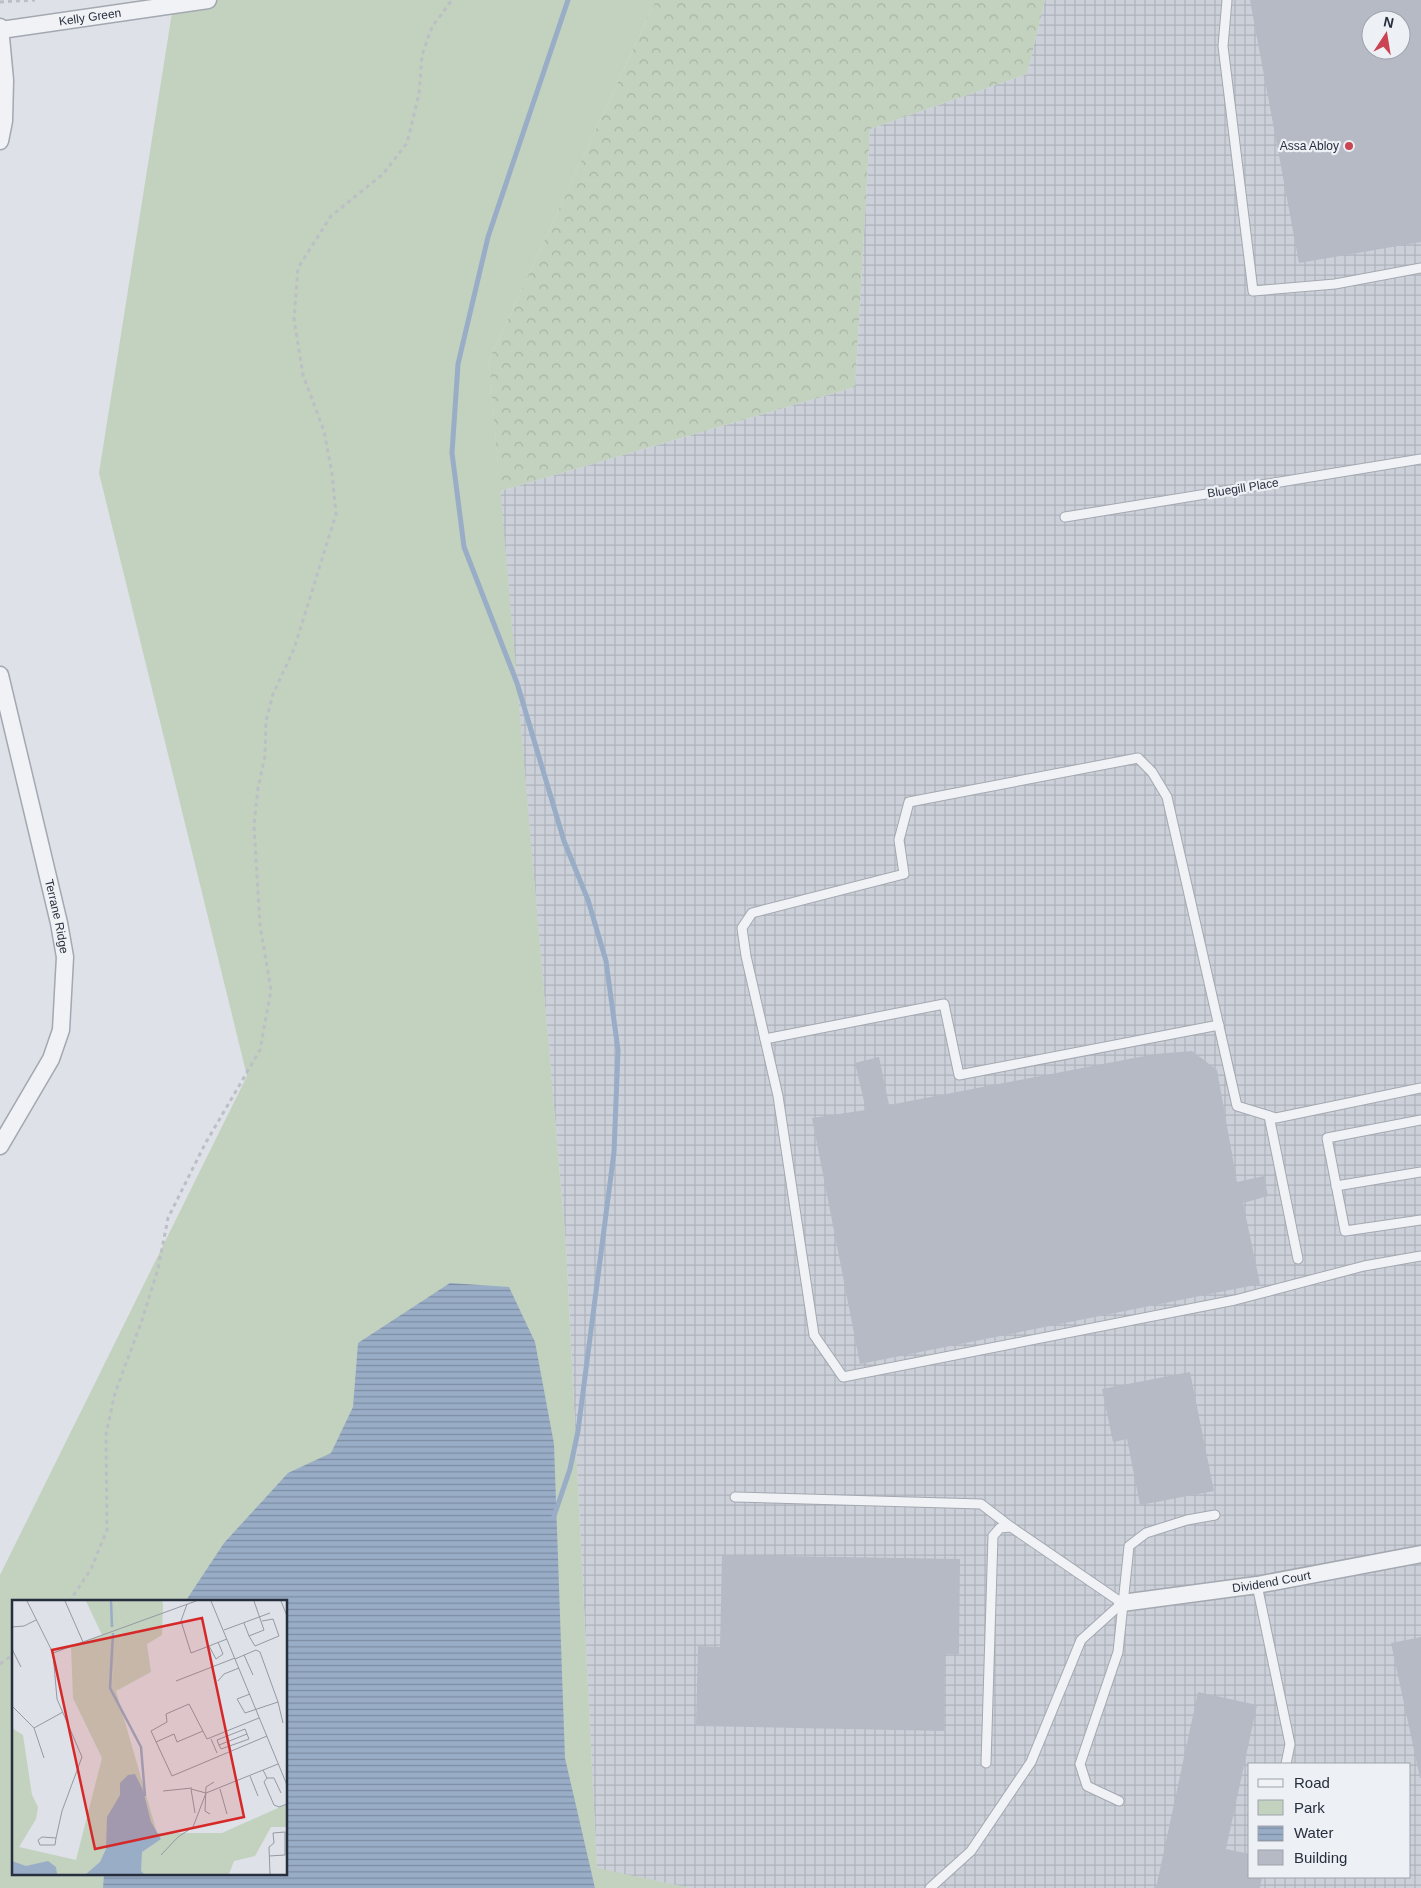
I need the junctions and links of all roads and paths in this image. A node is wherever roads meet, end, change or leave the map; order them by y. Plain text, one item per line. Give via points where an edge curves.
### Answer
1 (35, 0) edge
2 (208, 0) edge
3 (452, 0) edge
4 (1227, 0) edge
5 (0, 2) edge
6 (1, 28) edge
7 (0, 141) edge
8 (1421, 268) edge
9 (1421, 459) edge
10 (1065, 517) dead end
11 (0, 675) edge
12 (1219, 1025) junction
13 (765, 1039) junction
14 (1421, 1088) edge
15 (1268, 1116) junction
16 (1421, 1120) edge
17 (0, 1146) edge
18 (1421, 1172) edge
19 (1336, 1186) junction
20 (1421, 1220) edge
21 (1421, 1256) edge
22 (1298, 1259) dead end
23 (735, 1498) dead end
24 (1215, 1515) dead end
25 (1011, 1527) junction
26 (1421, 1554) edge
27 (1257, 1585) junction
28 (70, 1600) edge
29 (1122, 1603) junction
30 (12, 1655) edge
31 (0, 1664) edge
32 (986, 1763) dead end
33 (1286, 1763) edge
34 (1119, 1801) dead end
35 (930, 1888) edge

1 - 5 path
2 - 6 street, Kelly Green
3 - 28 path via 432,27 422,55 419,94 407,143 384,174 331,216 298,268 294,319 303,376 324,431 336,514 294,649 273,694 266,721 265,756 254,825 260,925 271,990 260,1050 205,1144 168,1218 155,1278 115,1393 106,1434 107,1530 91,1569
4 - 8 lane via 1223,46 1253,291 1335,284
6 - 7 street via 5,80
9 - 10 lane, Bluegill Place
11 - 17 street, Terrane Ridge via 65,957 62,1030 52,1059
12 - 13 lane via 959,1076 944,1004
12 - 13 lane via 1168,797 1152,772 1138,758 909,802 900,840 904,874 752,913 742,928
12 - 15 lane via 1237,1106
13 - 21 lane via 778,1096 814,1334 843,1377 1235,1300 1364,1266
14 - 15 lane via 1276,1118
15 - 22 lane
16 - 19 lane via 1327,1138
18 - 19 lane
19 - 20 lane via 1345,1231
23 - 25 lane via 981,1504
24 - 29 lane via 1146,1533 1129,1546
25 - 29 lane
25 - 32 lane via 1000,1528 993,1536
26 - 27 street, Dividend Court
27 - 29 street, Dividend Court
27 - 33 lane via 1290,1744
29 - 34 lane via 1118,1652 1080,1764 1087,1786
29 - 35 lane via 1081,1640 1031,1762 971,1851
30 - 31 path

